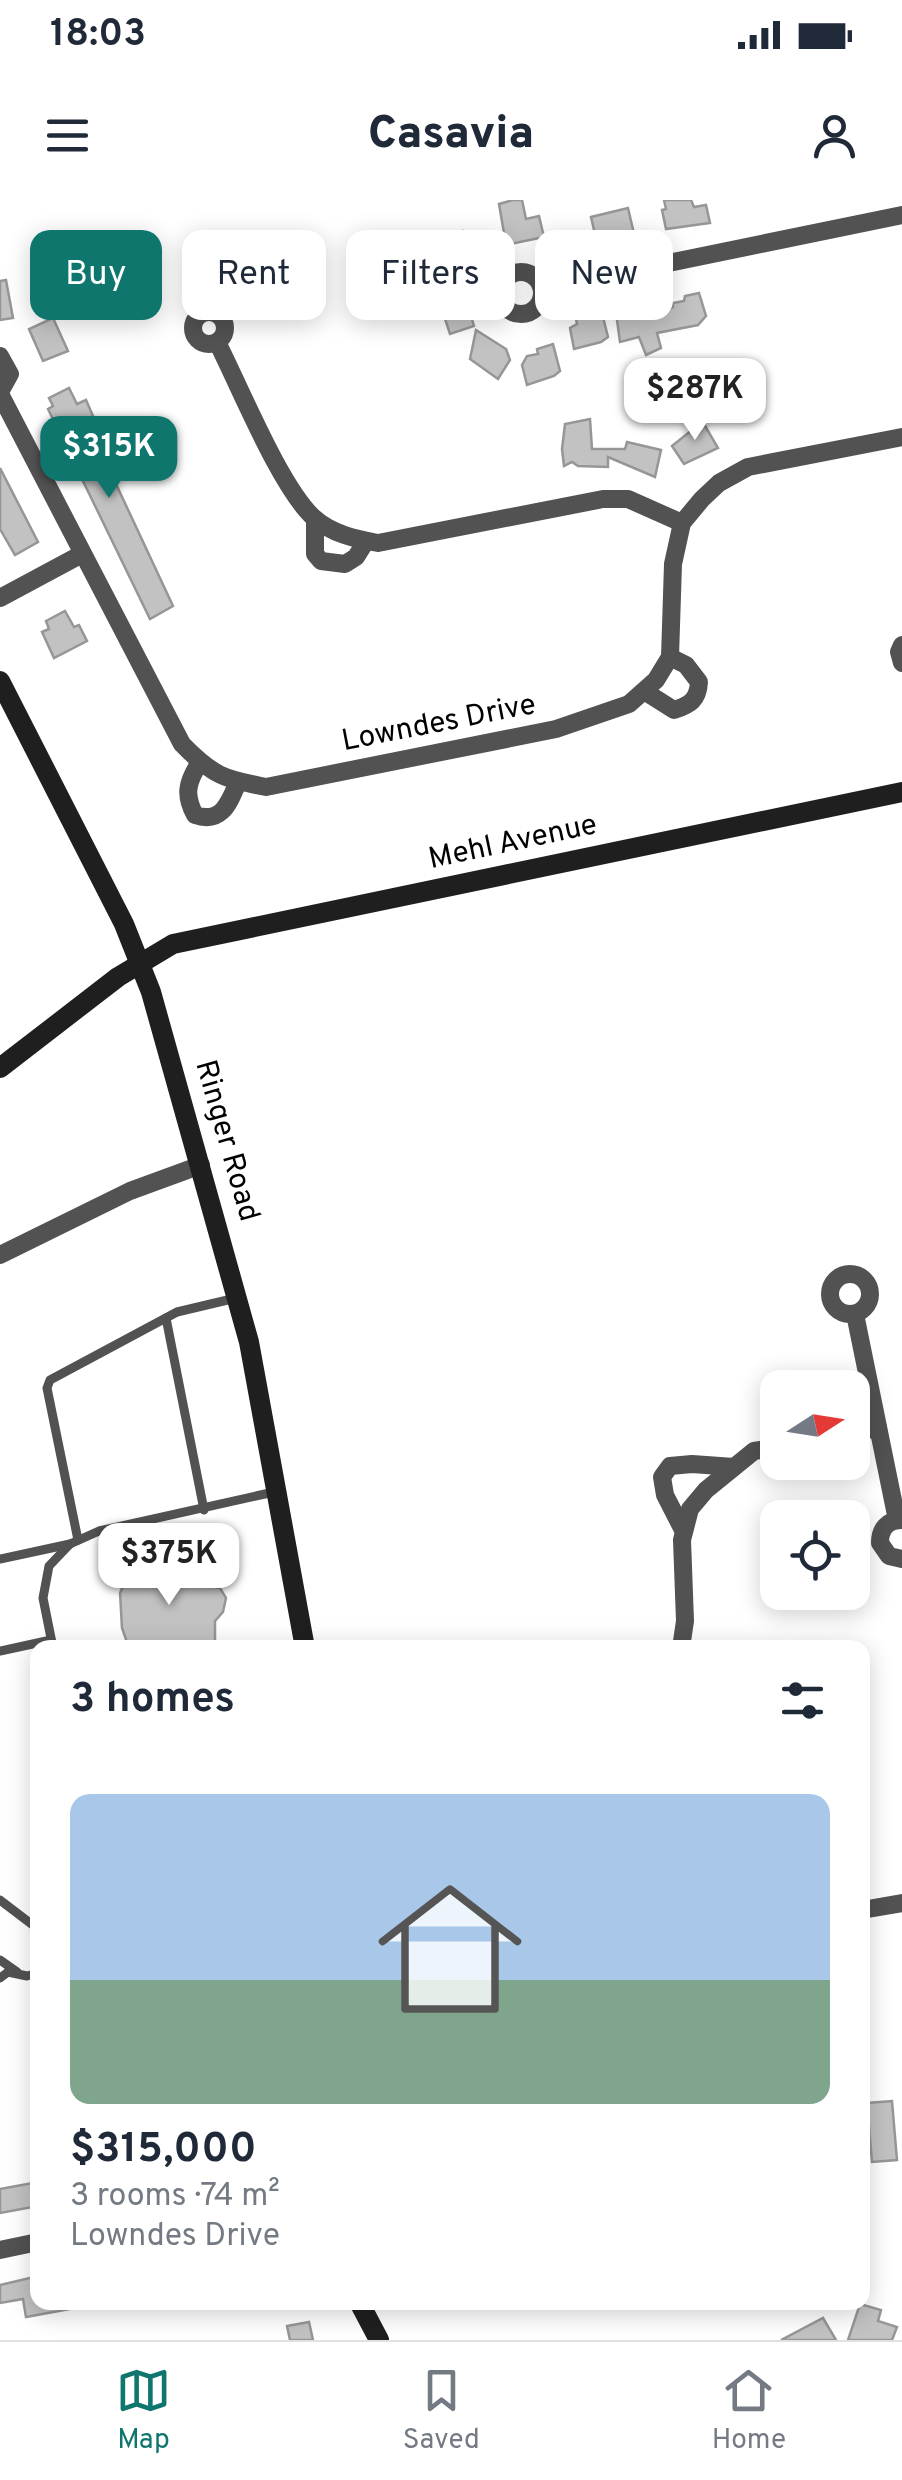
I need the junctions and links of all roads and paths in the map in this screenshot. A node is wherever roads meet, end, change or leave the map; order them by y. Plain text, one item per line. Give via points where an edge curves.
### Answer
1 (902, 215) edge
2 (673, 261) edge
3 (217, 342) dead end
4 (0, 356) edge
5 (0, 393) edge
6 (902, 438) edge
7 (314, 519) junction
8 (682, 522) junction
9 (366, 541) junction
10 (82, 554) junction
11 (0, 598) edge
12 (902, 645) edge
13 (670, 657) junction
14 (902, 663) edge
15 (0, 681) edge
16 (644, 691) junction
17 (200, 762) junction
18 (238, 782) junction
19 (902, 792) edge
20 (140, 961) junction
21 (0, 1068) edge
22 (201, 1164) junction
23 (0, 1256) edge
24 (238, 1297) junction
25 (855, 1314) dead end
26 (166, 1318) junction
27 (878, 1428) junction
28 (870, 1430) edge
29 (760, 1451) edge
30 (734, 1467) junction
31 (277, 1492) junction
32 (204, 1510) junction
33 (899, 1520) edge
34 (683, 1530) junction
35 (74, 1542) junction
36 (0, 1559) edge
37 (902, 1559) edge
38 (51, 1640) edge
39 (303, 1640) edge
40 (682, 1640) edge
41 (30, 1647) edge
42 (0, 1651) edge
43 (0, 1900) edge
44 (902, 1902) edge
45 (870, 1908) edge
46 (30, 1923) edge
47 (0, 1960) edge
48 (17, 1972) junction
49 (30, 1975) edge
50 (0, 1978) edge
51 (30, 2244) edge
52 (0, 2250) edge
53 (362, 2310) edge
54 (379, 2340) edge

1 - 2 street
3 - 7 street via 289,484
4 - 5 street, Lowndes Drive via 10,374
5 - 10 street, Lowndes Drive
6 - 8 street via 748,467 719,483
7 - 9 street
7 - 9 street via 314,554 321,561 346,564
8 - 9 street via 628,499 603,499
8 - 13 street via 673,564
10 - 11 street
10 - 17 street, Lowndes Drive via 182,744
12 - 14 street
13 - 16 street, Lowndes Drive
13 - 16 street via 699,682 698,695 674,710
15 - 20 street, Ringer Road
16 - 18 street, Lowndes Drive via 629,704 556,729 266,787
17 - 18 street, Lowndes Drive
17 - 18 street via 187,800 195,816 219,815
19 - 20 street, Mehl Avenue via 173,944
20 - 21 street, Mehl Avenue
20 - 22 street, Ringer Road
22 - 23 street
22 - 24 street, Ringer Road
24 - 26 lane
24 - 31 street, Ringer Road
25 - 27 street
26 - 32 lane
26 - 35 lane via 50,1380
27 - 28 street
27 - 33 street
29 - 30 street
30 - 34 street via 690,1509
30 - 34 street via 670,1466 662,1477 664,1495
31 - 32 lane
31 - 39 street, Ringer Road
32 - 35 lane
33 - 37 street via 884,1527 880,1543 888,1556
34 - 40 street
35 - 36 lane
35 - 38 lane via 48,1566 43,1598
41 - 42 lane
43 - 46 lane
44 - 45 street
47 - 48 lane
48 - 49 lane
48 - 50 lane
51 - 52 street
53 - 54 street

